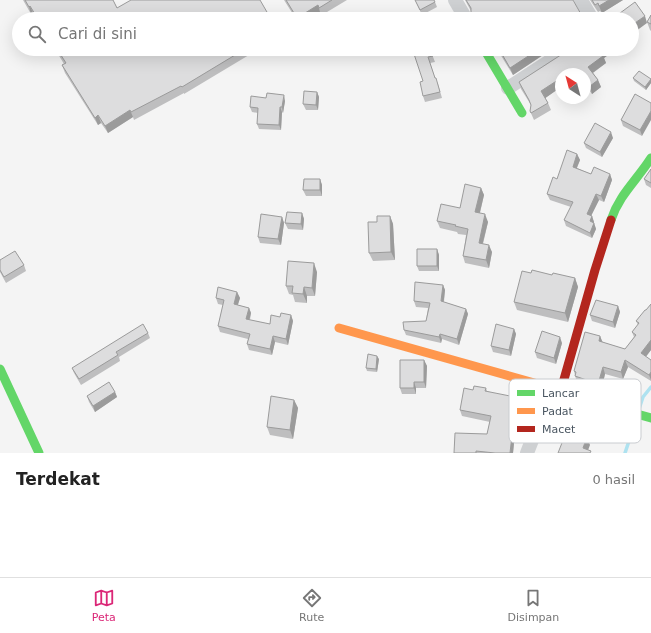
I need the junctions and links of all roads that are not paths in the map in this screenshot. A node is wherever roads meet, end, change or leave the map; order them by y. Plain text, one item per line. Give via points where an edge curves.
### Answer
1 (455, 0) edge
2 (581, 0) edge
3 (462, 12) edge
4 (588, 12) edge
5 (488, 56) edge
6 (557, 56) edge
7 (508, 88) junction
8 (522, 112) dead end
9 (651, 158) edge
10 (339, 328) dead end
11 (0, 369) edge
12 (516, 379) edge
13 (563, 379) edge
14 (531, 443) edge
15 (39, 453) edge
16 (527, 453) edge

1 - 3 street
2 - 4 street
5 - 7 street
6 - 7 street
7 - 8 street
9 - 13 street via 615,208
10 - 12 street
11 - 15 street
14 - 16 street

